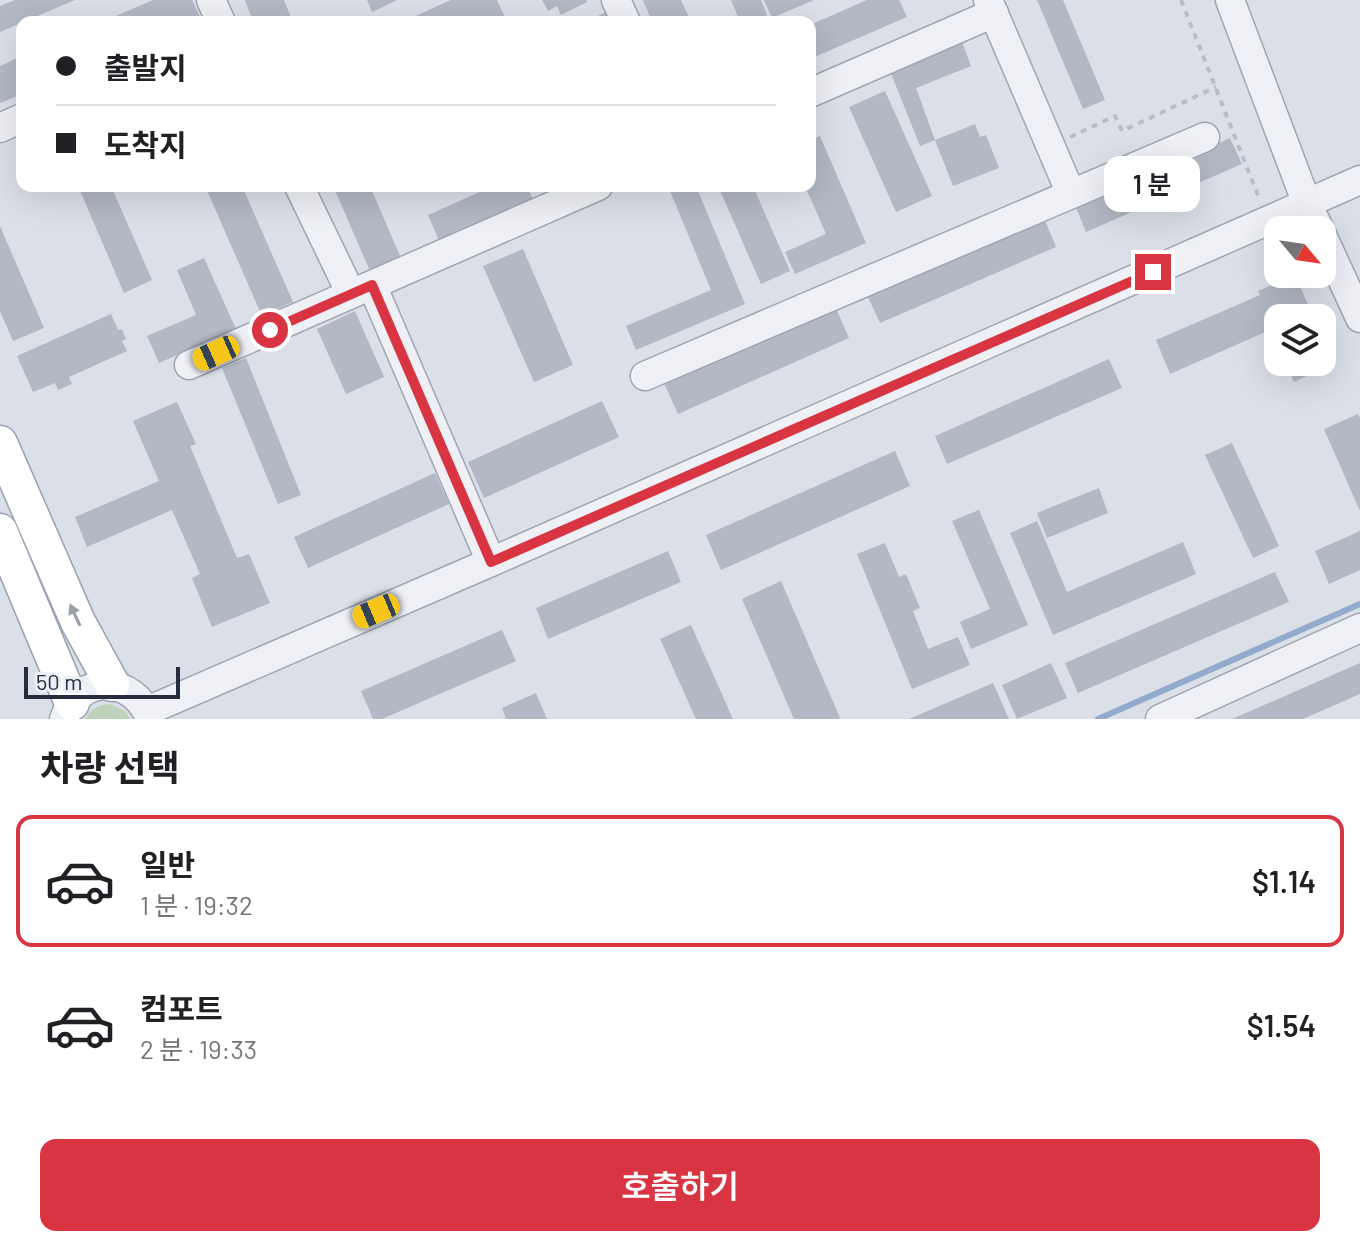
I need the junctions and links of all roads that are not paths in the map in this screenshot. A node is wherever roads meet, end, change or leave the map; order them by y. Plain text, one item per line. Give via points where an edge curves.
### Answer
1 (1230, 0) edge
2 (991, 6) edge
3 (816, 90) edge
4 (1205, 137) dead end
5 (1360, 180) edge
6 (303, 192) edge
7 (584, 192) edge
8 (1071, 194) junction
9 (1307, 204) junction
10 (1313, 216) edge
11 (1336, 266) edge
12 (362, 290) junction
13 (1360, 318) edge
14 (189, 365) dead end
15 (645, 376) dead end
16 (0, 443) edge
17 (0, 531) edge
18 (491, 562) junction
19 (1360, 628) edge
20 (112, 684) junction
21 (63, 713) edge
22 (148, 715) edge
23 (1160, 719) edge

1 - 9 street
2 - 3 street
2 - 8 street
4 - 8 street
5 - 9 street
6 - 12 street
7 - 12 street
8 - 15 street
9 - 10 street
9 - 18 street
11 - 13 street
12 - 14 street
12 - 18 street
20 -> 16 main road via 78,622
17 - 21 main road
18 - 22 street
19 - 23 street
20 - 21 street via 80,694
20 - 22 street via 134,695

